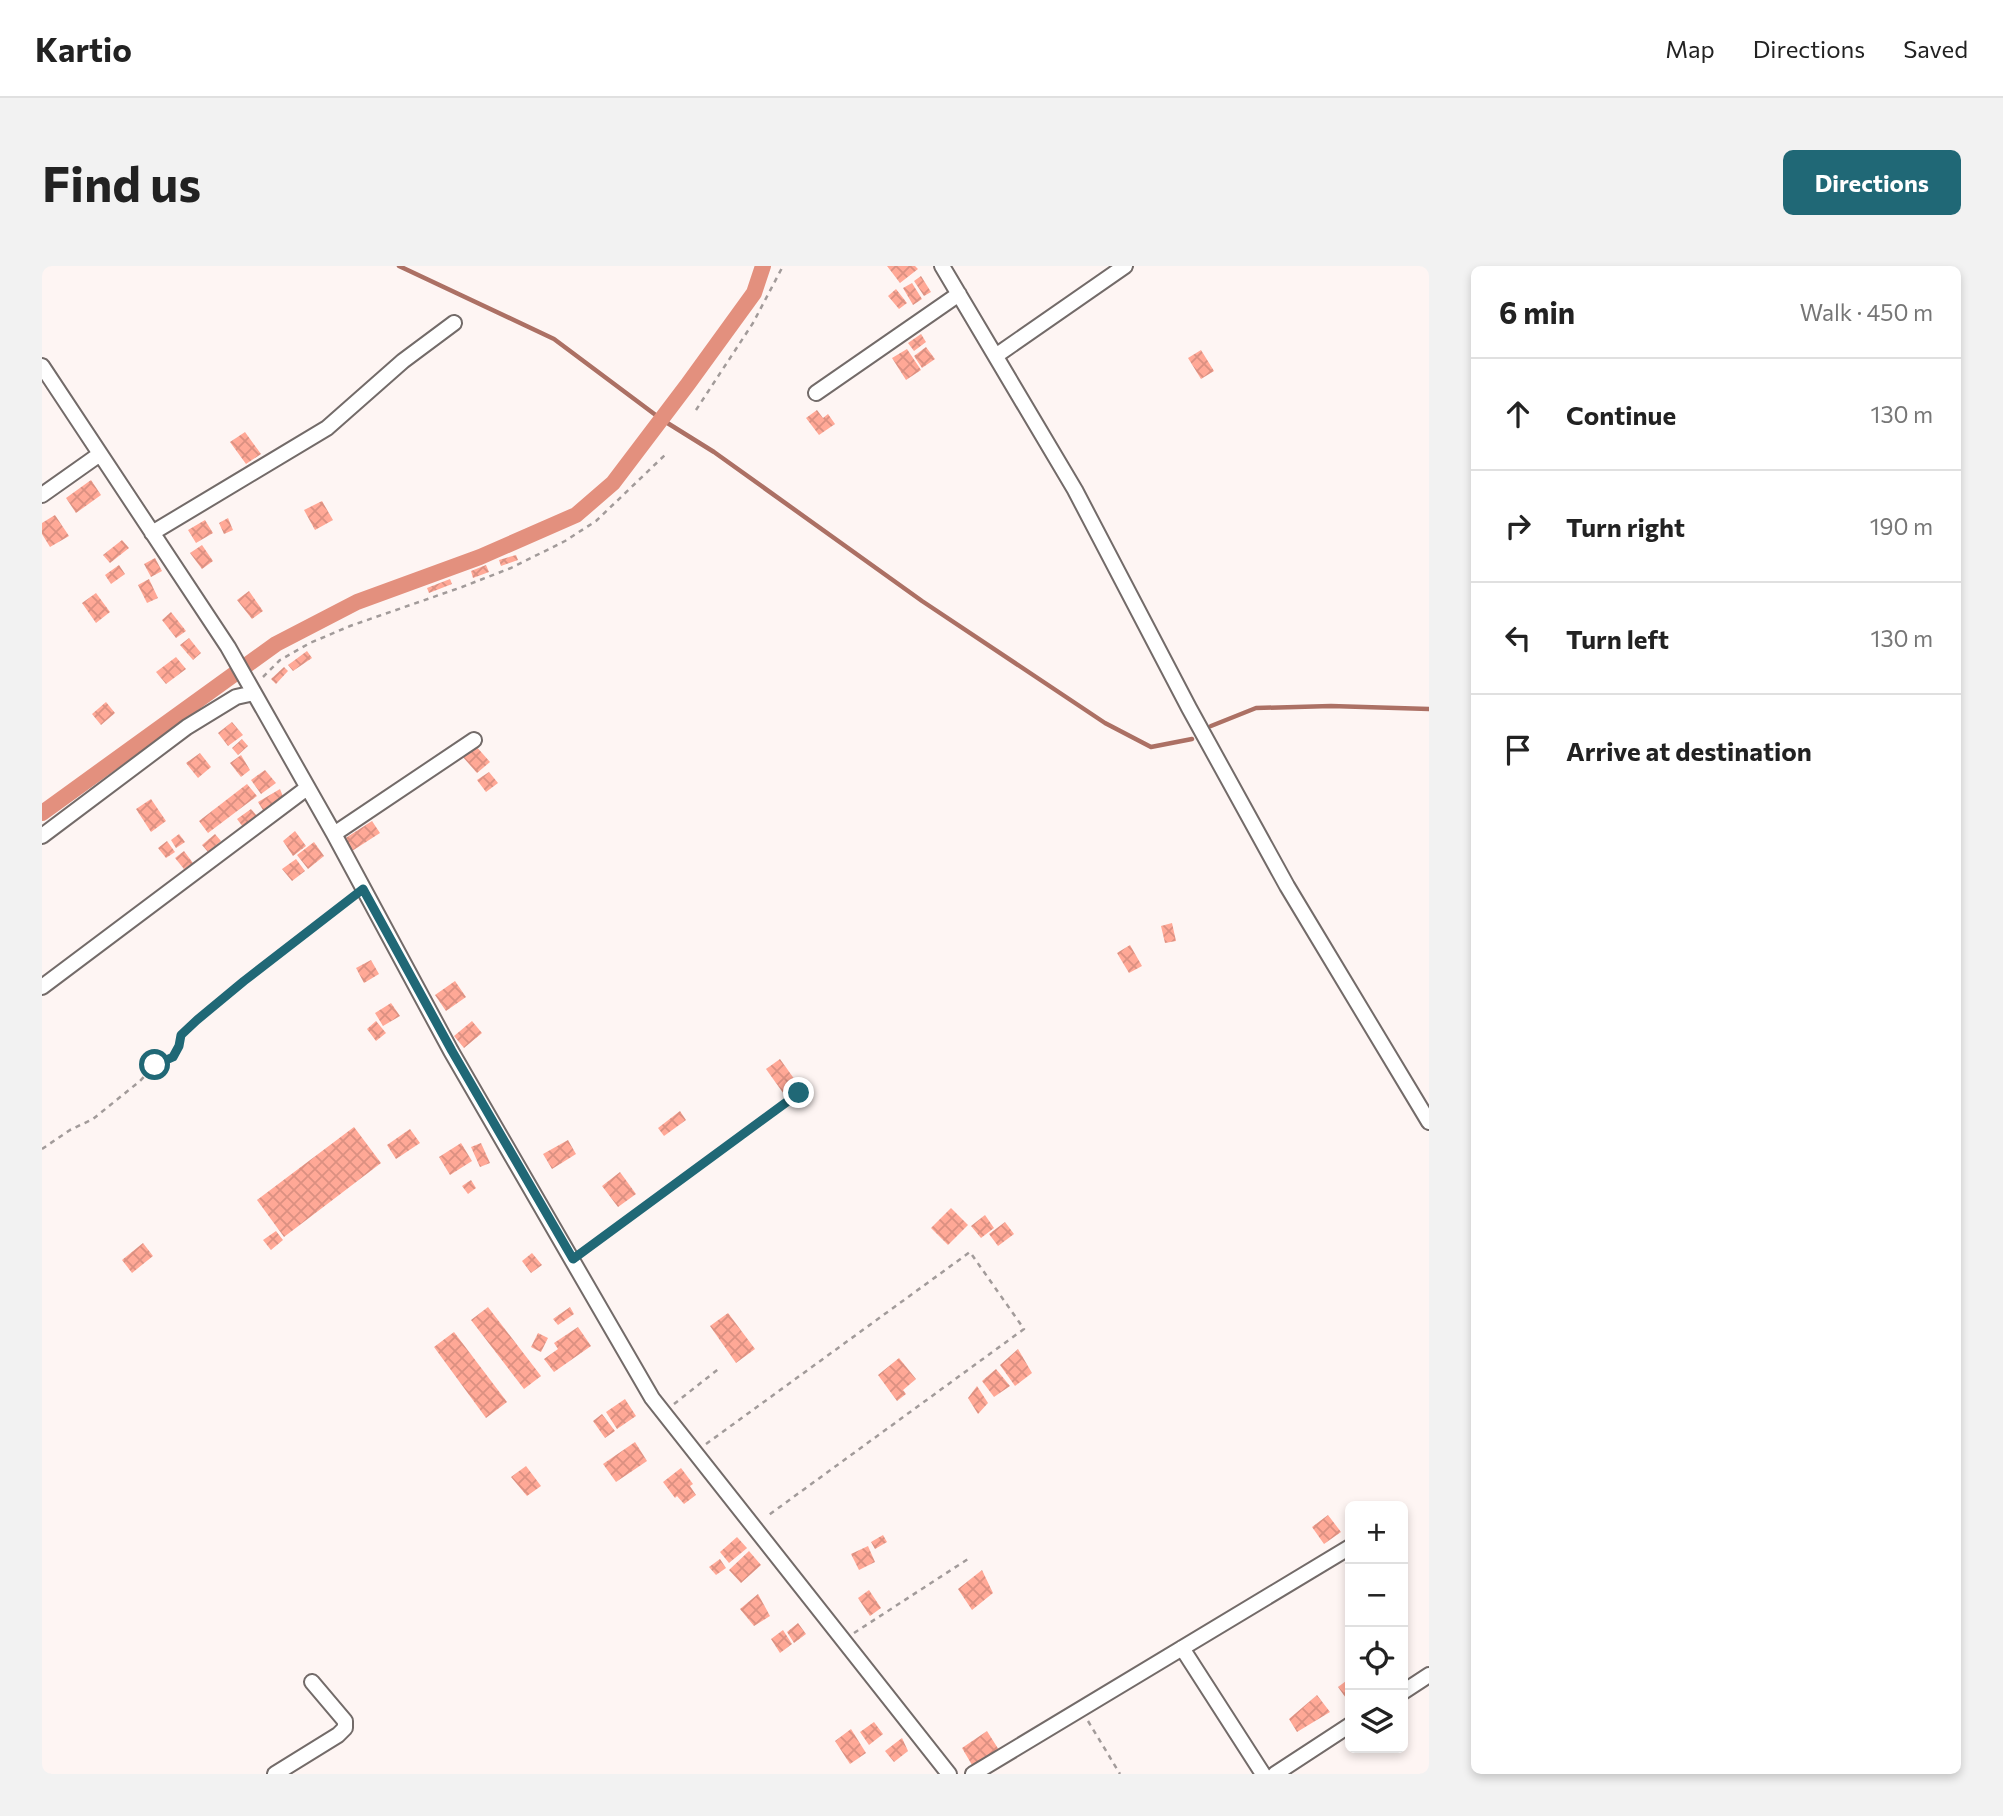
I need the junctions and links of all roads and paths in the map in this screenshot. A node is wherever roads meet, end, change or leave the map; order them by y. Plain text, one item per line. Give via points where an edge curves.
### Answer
1 (783, 266) edge
2 (942, 266) edge
3 (1125, 266) edge
4 (960, 295) junction
5 (454, 323) dead end
6 (997, 355) junction
7 (42, 366) edge
8 (816, 393) dead end
9 (696, 410) dead end
10 (667, 453) dead end
11 (100, 454) junction
12 (42, 495) edge
13 (152, 533) junction
14 (252, 690) junction
15 (474, 740) dead end
16 (307, 788) junction
17 (334, 834) junction
18 (42, 836) edge
19 (363, 889) junction
20 (42, 987) edge
21 (799, 1093) dead end
22 (1429, 1122) edge
23 (42, 1149) edge
24 (573, 1259) junction
25 (721, 1367) dead end
26 (663, 1412) junction
27 (695, 1452) junction
28 (754, 1525) junction
29 (1345, 1550) edge
30 (968, 1559) dead end
31 (844, 1639) junction
32 (1182, 1648) junction
33 (1429, 1675) edge
34 (312, 1682) dead end
35 (1406, 1690) edge
36 (1081, 1709) junction
37 (1345, 1728) edge
38 (275, 1774) edge
39 (949, 1774) edge
40 (974, 1774) edge
41 (1119, 1774) edge
42 (1262, 1774) edge
43 (1275, 1774) edge

1 - 9 path via 753,323
2 - 4 street
3 - 6 street
4 - 6 street
4 - 8 street
5 - 13 street via 327,428
6 - 22 street via 1075,490 1287,886
7 - 11 street
10 - 14 path via 596,521 565,541 511,568 310,643 280,660
11 - 12 street
11 - 13 street
13 - 14 street
14 - 16 street
14 - 18 street via 198,720
15 - 17 street
16 - 17 street
16 - 20 street
17 - 19 street
19 - 23 path via 197,1020 181,1035 173,1057 155,1065 93,1119
19 - 24 street
21 - 24 path
24 - 26 street
25 - 26 path
26 - 27 street
27 - 28 street
27 - 28 path via 970,1252 1024,1329
28 - 31 street
29 - 32 street
30 - 31 path
31 - 39 street
32 - 36 street
32 - 42 street
33 - 35 street
34 - 38 street via 345,1721 345,1728
36 - 40 street
36 - 41 path
37 - 43 street

